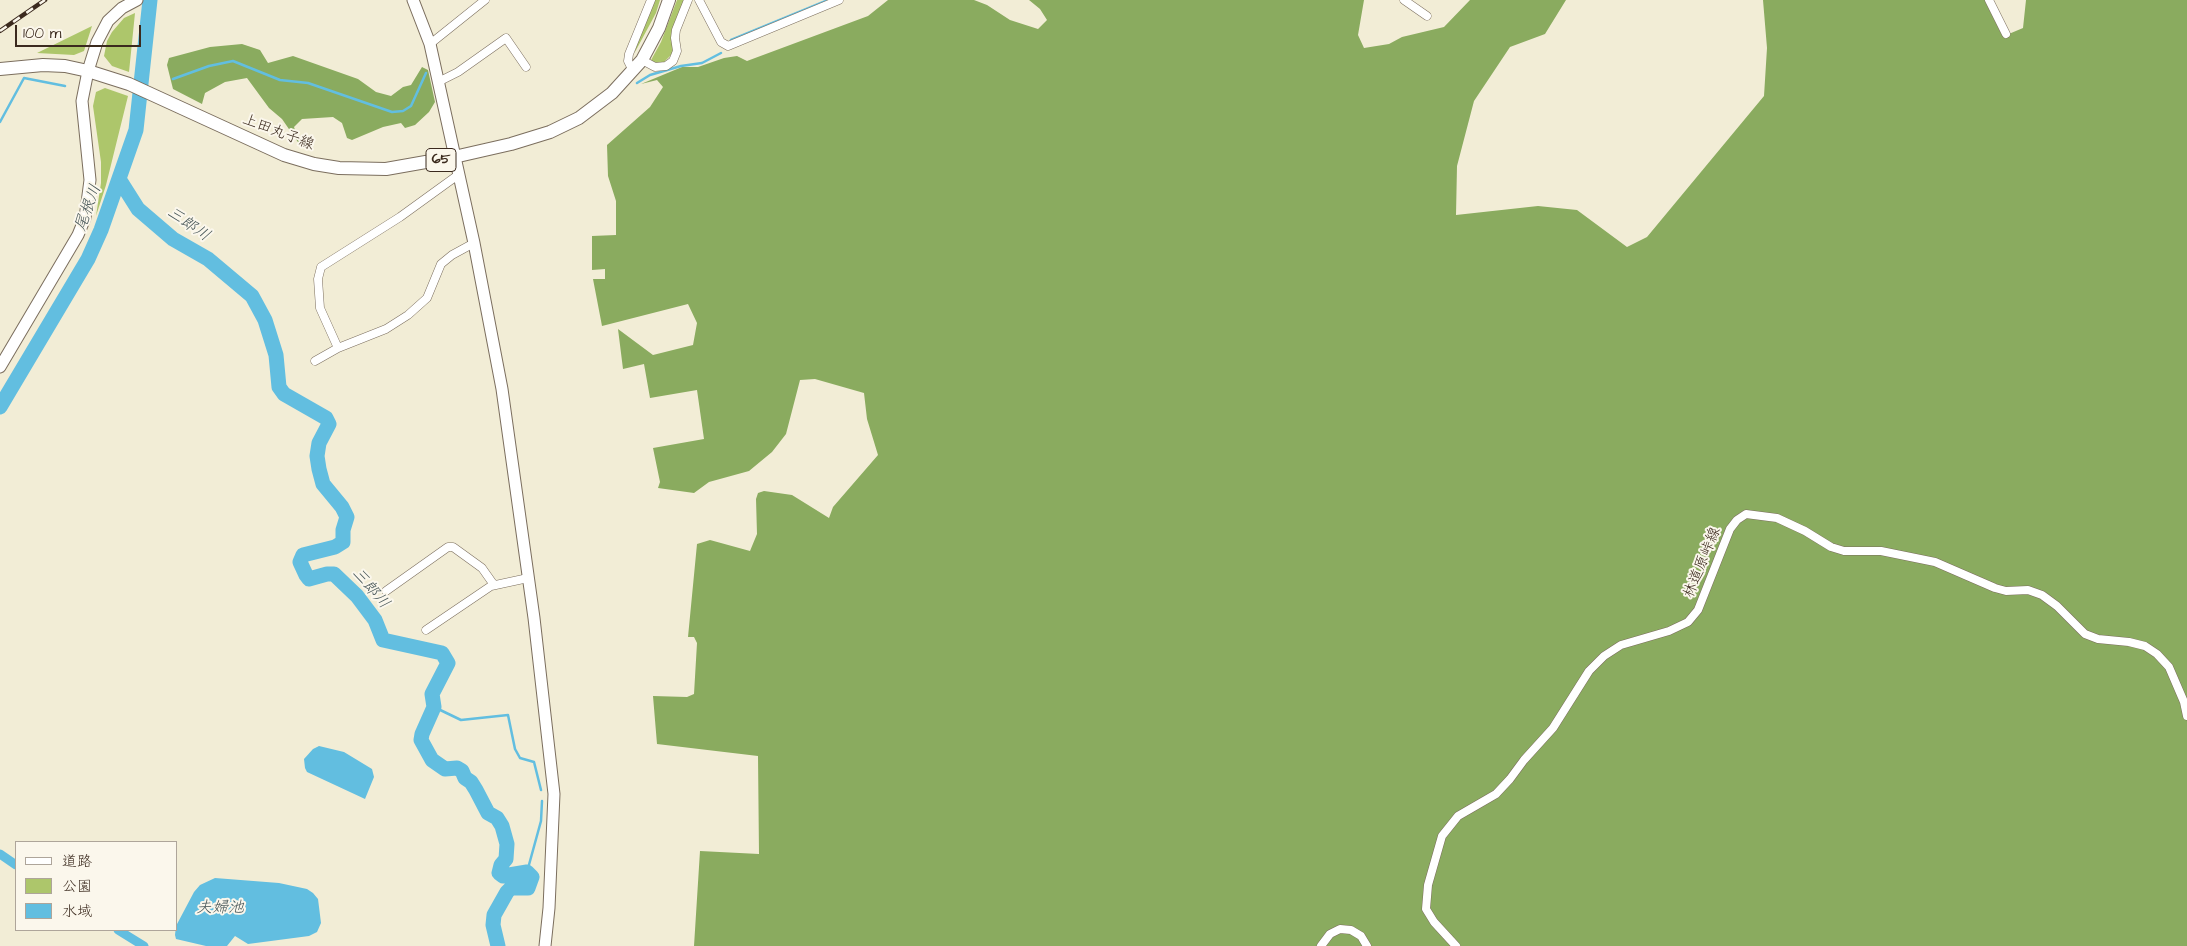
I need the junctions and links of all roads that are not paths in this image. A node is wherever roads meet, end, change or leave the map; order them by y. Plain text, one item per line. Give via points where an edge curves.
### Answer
1 (137, 0) edge
2 (413, 0) edge
3 (485, 0) edge
4 (651, 0) edge
5 (669, 0) edge
6 (688, 0) edge
7 (699, 0) edge
8 (839, 0) edge
9 (1404, 0) edge
10 (1989, 0) edge
11 (1427, 16) dead end
12 (2006, 34) dead end
13 (430, 44) junction
14 (642, 60) junction
15 (526, 67) dead end
16 (0, 69) edge
17 (88, 71) junction
18 (633, 71) junction
19 (438, 82) junction
20 (454, 157) junction
21 (458, 175) junction
22 (474, 243) junction
23 (338, 348) junction
24 (315, 361) dead end
25 (0, 367) edge
26 (528, 578) junction
27 (494, 585) junction
28 (386, 591) dead end
29 (426, 630) dead end
30 (2187, 716) edge
31 (545, 946) edge
32 (1322, 946) edge
33 (1368, 946) edge
34 (1456, 946) edge

1 - 17 street via 108,21 100,34
2 - 13 street
3 - 13 street
4 - 18 street via 629,54 629,65
5 - 14 main road, 上田丸子線 / 65
6 - 14 street via 676,30 677,52 673,61 666,66 655,67
7 - 8 street via 721,42 728,46
9 - 11 street
10 - 12 street
13 - 19 street
14 - 18 main road, 上田丸子線 / 65
15 - 19 street via 506,38
16 - 17 main road, 上田丸子線 / 65 via 43,65
17 - 20 main road, 上田丸子線 / 65 via 129,84 268,150 314,164 375,169
17 - 25 street via 82,101 90,180 84,218 78,235
18 - 20 main road, 上田丸子線 / 65 via 597,106 566,125 511,144
19 - 20 street
20 - 21 street
21 - 22 street
21 - 23 street via 400,217 321,267 318,279 320,308
22 - 23 street via 442,262 427,298 408,315 386,329
22 - 26 street via 502,389
23 - 24 street
26 - 27 street
26 - 31 street via 553,770
27 - 28 street via 482,568 453,547 448,547
27 - 29 street
30 - 34 street, 林道原峠線 via 2170,667 2157,654 2145,646 2098,640 2085,634 2042,595 2028,590 1995,588 1935,562 1881,551 1831,548 1777,518 1746,514 1730,529 1698,610 1688,622 1621,645 1604,656 1589,671 1553,728 1510,779 1496,794 1458,816 1442,836 1428,885 1426,909
32 - 33 street via 1330,934 1340,929 1351,930 1361,936

